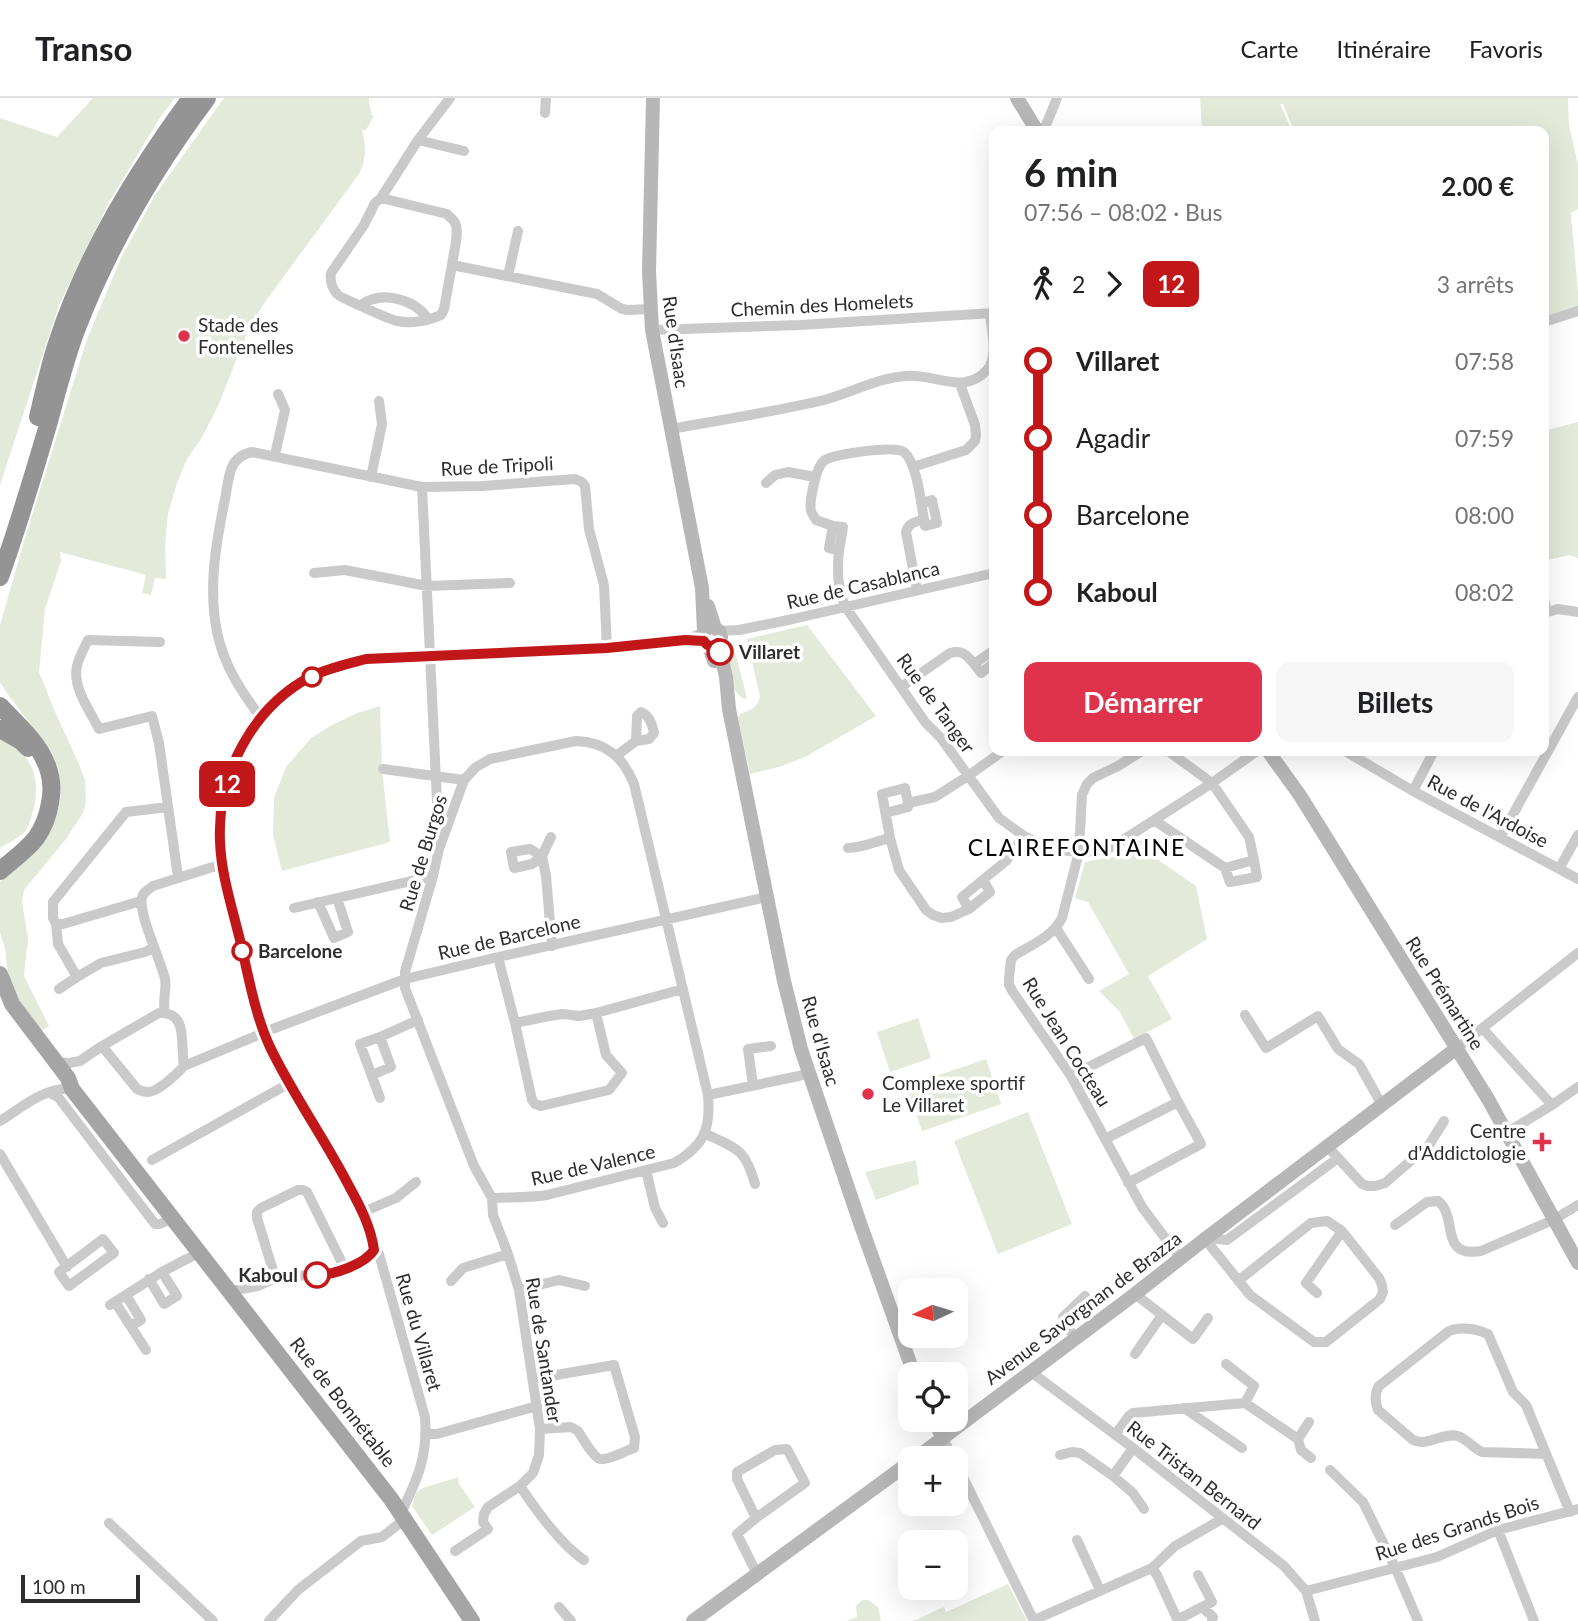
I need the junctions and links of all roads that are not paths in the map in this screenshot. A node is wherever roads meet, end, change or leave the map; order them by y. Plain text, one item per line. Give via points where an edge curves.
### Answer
1 (191, 98) edge
2 (207, 98) edge
3 (450, 98) edge
4 (546, 98) edge
5 (653, 98) edge
6 (1017, 98) edge
7 (1057, 98) edge
8 (545, 113) dead end
9 (1036, 126) edge
10 (1045, 126) edge
11 (418, 140) junction
12 (464, 151) dead end
13 (381, 198) junction
14 (518, 231) dead end
15 (452, 265) junction
16 (508, 276) junction
17 (361, 305) junction
18 (650, 309) junction
19 (1578, 311) edge
20 (989, 313) edge
21 (428, 319) junction
22 (1549, 320) edge
23 (652, 330) junction
24 (989, 367) edge
25 (960, 384) junction
26 (278, 394) dead end
27 (379, 401) dead end
28 (671, 429) junction
29 (275, 456) junction
30 (913, 467) junction
31 (371, 477) junction
32 (815, 477) junction
33 (766, 483) dead end
34 (422, 487) junction
35 (2, 535) edge
36 (3, 568) edge
37 (314, 573) dead end
38 (989, 574) edge
39 (510, 583) dead end
40 (0, 586) edge
41 (427, 586) junction
42 (917, 590) junction
43 (845, 606) junction
44 (1549, 611) edge
45 (1578, 612) edge
46 (711, 637) junction
47 (160, 642) dead end
48 (607, 648) junction
49 (989, 654) edge
50 (431, 656) junction
51 (975, 664) junction
52 (989, 667) edge
53 (901, 687) junction
54 (1578, 697) edge
55 (0, 706) edge
56 (261, 718) junction
57 (0, 729) edge
58 (1549, 740) edge
59 (636, 741) dead end
60 (616, 756) junction
61 (996, 756) edge
62 (1134, 756) edge
63 (1175, 756) edge
64 (1250, 756) edge
65 (1275, 756) edge
66 (1353, 756) edge
67 (1364, 756) edge
68 (1431, 756) edge
69 (1541, 756) edge
70 (1361, 761) junction
71 (383, 769) dead end
72 (436, 776) junction
73 (968, 776) junction
74 (464, 780) junction
75 (1212, 782) junction
76 (1413, 791) junction
77 (908, 803) junction
78 (168, 807) junction
79 (886, 813) junction
80 (1154, 820) junction
81 (1578, 835) edge
82 (1024, 836) junction
83 (1501, 836) junction
84 (551, 837) dead end
85 (890, 838) junction
86 (848, 848) dead end
87 (439, 849) junction
88 (1079, 852) junction
89 (0, 856) edge
90 (1254, 860) junction
91 (222, 863) junction
92 (1226, 868) junction
93 (1559, 869) junction
94 (0, 871) edge
95 (433, 876) junction
96 (178, 877) junction
97 (1578, 879) edge
98 (767, 897) junction
99 (337, 898) junction
100 (141, 901) junction
101 (318, 902) junction
102 (294, 908) dead end
103 (666, 919) junction
104 (56, 924) junction
105 (1056, 928) junction
106 (552, 946) junction
107 (155, 947) junction
108 (1578, 953) edge
109 (498, 957) junction
110 (0, 974) edge
111 (77, 977) junction
112 (405, 979) junction
113 (1089, 979) dead end
114 (59, 989) dead end
115 (683, 989) junction
116 (0, 999) edge
117 (165, 1012) junction
118 (596, 1013) junction
119 (1245, 1015) dead end
120 (418, 1020) junction
121 (515, 1023) junction
122 (1483, 1029) junction
123 (265, 1033) junction
124 (380, 1037) junction
125 (102, 1046) junction
126 (771, 1046) dead end
127 (1457, 1048) junction
128 (80, 1061) junction
129 (56, 1062) junction
130 (184, 1066) junction
131 (808, 1073) junction
132 (372, 1074) junction
133 (1071, 1076) junction
134 (290, 1083) junction
135 (752, 1085) junction
136 (71, 1086) junction
137 (1578, 1087) edge
138 (50, 1093) junction
139 (708, 1095) junction
140 (380, 1098) dead end
141 (1178, 1102) junction
142 (1382, 1105) junction
143 (1552, 1105) junction
144 (0, 1121) edge
145 (1444, 1121) dead end
146 (704, 1133) junction
147 (1506, 1133) junction
148 (1105, 1139) junction
149 (1327, 1146) junction
150 (0, 1154) edge
151 (1338, 1158) junction
152 (152, 1160) dead end
153 (646, 1170) junction
154 (416, 1182) dead end
155 (1128, 1183) junction
156 (755, 1184) dead end
157 (1275, 1186) junction
158 (1286, 1197) junction
159 (492, 1198) junction
160 (1578, 1205) edge
161 (363, 1212) junction
162 (171, 1216) junction
163 (1553, 1220) junction
164 (663, 1223) dead end
165 (1395, 1225) dead end
166 (1342, 1231) junction
167 (1209, 1236) junction
168 (374, 1250) junction
169 (200, 1252) junction
170 (509, 1254) junction
171 (1180, 1258) junction
172 (1578, 1263) edge
173 (67, 1267) junction
174 (345, 1269) junction
175 (162, 1272) junction
176 (275, 1278) junction
177 (149, 1279) junction
178 (1238, 1280) junction
179 (451, 1281) dead end
180 (258, 1286) junction
181 (585, 1286) dead end
182 (519, 1290) junction
183 (230, 1291) junction
184 (1317, 1293) dead end
185 (1135, 1294) junction
186 (126, 1295) junction
187 (1085, 1296) dead end
188 (243, 1307) junction
189 (1162, 1315) junction
190 (1208, 1318) dead end
191 (131, 1326) junction
192 (1076, 1339) junction
193 (146, 1350) dead end
194 (1135, 1354) dead end
195 (910, 1362) edge
196 (1226, 1364) dead end
197 (1031, 1372) junction
198 (534, 1379) junction
199 (1245, 1402) junction
200 (537, 1406) junction
201 (1184, 1408) junction
202 (1309, 1422) dead end
203 (540, 1429) junction
204 (940, 1432) edge
205 (426, 1434) junction
206 (1115, 1435) junction
207 (943, 1438) junction
208 (1298, 1439) junction
209 (932, 1446) edge
210 (947, 1446) edge
211 (1133, 1448) junction
212 (1242, 1448) dead end
213 (1546, 1454) junction
214 (1060, 1455) dead end
215 (1311, 1458) dead end
216 (1330, 1470) dead end
217 (898, 1471) edge
218 (1113, 1476) junction
219 (520, 1486) junction
220 (968, 1487) edge
221 (1144, 1508) dead end
222 (1574, 1510) edge
223 (403, 1516) junction
224 (756, 1518) junction
225 (1222, 1519) junction
226 (109, 1522) dead end
227 (1499, 1530) junction
228 (1077, 1540) dead end
229 (455, 1552) dead end
230 (584, 1560) dead end
231 (1395, 1567) junction
232 (1152, 1568) junction
233 (757, 1574) junction
234 (1198, 1575) dead end
235 (1100, 1590) junction
236 (1306, 1591) junction
237 (559, 1607) dead end
238 (1202, 1607) junction
239 (1178, 1620) edge
240 (213, 1621) edge
241 (269, 1621) edge
242 (472, 1621) edge
243 (571, 1621) edge
244 (693, 1621) edge
245 (1034, 1621) edge
246 (1212, 1621) edge
247 (1315, 1621) edge
248 (1418, 1621) edge
249 (1534, 1621) edge

1 - 35 highway via 115,213 76,294
2 - 36 highway via 125,223 77,328
3 - 11 street
4 - 8 street
5 - 18 street, Rue d'Isaac
6 - 9 street
7 - 10 street
11 - 12 street
11 - 13 street
13 - 15 street via 453,219 457,233
13 - 17 street via 331,273 338,296
14 - 16 street
15 - 16 street
15 - 21 street via 444,309
16 - 18 street via 597,294 622,309
17 - 21 street via 394,321
17 - 21 street via 381,297 396,300 422,310
18 - 23 street, Rue d'Isaac
19 - 22 street
20 - 23 street, Chemin des Homelets
23 - 28 street, Rue d'Isaac
24 - 25 street
25 - 28 street via 905,376 825,400
25 - 30 street via 975,425 975,441 966,450
26 - 29 street via 285,410
27 - 31 street via 382,424
28 - 46 street, Rue d'Isaac
29 - 31 street, Rue de Tripoli
29 - 56 street, Rue de Tripoli via 241,454 232,467 216,541 213,590 217,632 226,660
30 - 32 street via 902,451 881,449 824,461
30 - 42 street via 924,519 910,524 905,532
31 - 34 street, Rue de Tripoli
32 - 33 street via 788,472
32 - 43 street, Rue de Tanger via 811,511 816,520 833,526 829,548 839,551 836,572
34 - 41 street
34 - 48 street, Rue de Tripoli via 582,482 604,585
36 - 40 highway
37 - 41 street via 345,570
38 - 42 street, Rue de Casablanca
39 - 41 street
41 - 50 street
42 - 43 street, Rue de Casablanca
43 - 46 street, Rue de Casablanca
43 - 53 street, Rue de Tanger
44 - 45 street
46 - 48 street, Rue du Villaret
46 - 98 street, Rue d'Isaac via 726,677
47 - 78 street via 88,640 76,677 99,729 152,716
48 - 50 street, Rue du Villaret
49 - 51 street
50 - 56 street, Rue du Villaret via 366,659 331,669 282,696
50 - 72 street
51 - 52 street via 981,673
51 - 53 street via 964,653 950,653
53 - 73 street, Rue de Tanger
54 - 58 street
55 - 94 highway via 42,752 52,786 42,828
56 - 91 street, Rue du Villaret via 240,748 227,782 219,838
57 - 89 highway via 29,750 43,784 31,827
59 - 60 street
60 - 74 street, Rue de Burgos via 599,745 576,741 491,759
60 - 103 street via 634,783
61 - 73 street
62 - 88 street via 1087,784 1082,794
63 - 75 street
64 - 75 street, Rue de Tanger
65 - 127 street, Rue Prémartine
66 - 70 street, Rue de l'Ardoise
67 - 70 street
68 - 76 street
69 - 83 street
70 - 76 street, Rue de l'Ardoise
71 - 72 street
72 - 74 street
72 - 87 street
73 - 77 street via 935,797
73 - 82 street, Rue de Tanger via 999,818
74 - 87 street, Rue de Burgos
75 - 80 street, Rue de Tanger
75 - 90 street via 1249,837
76 - 83 street, Rue de l'Ardoise
77 - 79 street via 908,807
77 - 79 street via 905,788 882,794
78 - 96 street
78 - 104 street via 126,812 53,902
79 - 85 street
80 - 88 street, Rue de Tanger via 1112,847
80 - 92 street
81 - 93 street
82 - 85 street via 1006,861 962,897 969,909 942,918 926,910 900,870
82 - 88 street, Rue de Tanger
83 - 93 street, Rue de l'Ardoise
84 - 106 street via 542,856
85 - 86 street
87 - 95 street, Rue de Burgos
88 - 105 street
90 - 92 street
90 - 92 street via 1257,877 1230,882
91 - 96 street
91 - 123 street, Rue du Villaret
93 - 97 street, Rue de l'Ardoise
95 - 99 street
95 - 112 street, Rue de Burgos
96 - 100 street via 152,886
98 - 103 street, Rue de Barcelone
98 - 131 street, Rue d'Isaac
99 - 101 street
99 - 101 street via 348,932 334,938
100 - 104 street
100 - 107 street
101 - 102 street
103 - 106 street, Rue de Barcelone
103 - 115 street
104 - 111 street via 58,944
105 - 113 street
105 - 133 street, Rue Jean Cocteau via 1015,955 1009,985
106 - 109 street, Rue de Barcelone
107 - 111 street via 101,963
107 - 117 street via 165,980
108 - 122 street, Avenue Savorgnan de Brazza
109 - 112 street, Rue de Barcelone
109 - 121 street
110 - 129 main road, Rue de Bonnétable via 12,1004
111 - 114 street
112 - 120 street
112 - 123 street, Rue de Barcelone
115 - 118 street
115 - 139 street
116 - 136 main road, Rue de Bonnétable via 63,1084
117 - 125 street
117 - 130 street via 178,1018 181,1025
118 - 121 street
118 - 121 street via 606,1055 622,1073 609,1090 541,1106 532,1100
119 - 142 street via 1266,1048 1318,1017 1338,1049 1359,1064
120 - 124 street
120 - 159 street via 474,1166
122 - 127 street, Avenue Savorgnan de Brazza
122 - 143 street
123 - 130 street, Rue de Barcelone
123 - 134 street, Rue du Villaret
124 - 132 street via 391,1067
124 - 132 street via 360,1044
125 - 128 street
125 - 130 street, Rue de Barcelone via 144,1092 151,1092
126 - 135 street via 748,1049
127 - 142 street, Avenue Savorgnan de Brazza
127 - 147 street, Rue Prémartine
128 - 129 street
128 - 136 street
129 - 136 main road, Rue de Bonnétable
131 - 135 street
131 - 195 street, Rue d'Isaac
132 - 140 street
133 - 141 street via 1146,1038
133 - 148 street, Rue Jean Cocteau
134 - 152 street
134 - 161 street, Rue du Villaret
135 - 139 street
136 - 138 street
136 - 162 main road, Rue de Bonnétable
137 - 143 street
138 - 144 street
138 - 162 street via 58,1097 155,1224
139 - 146 street
141 - 148 street
141 - 155 street via 1201,1144
142 - 149 street, Avenue Savorgnan de Brazza
143 - 147 street
145 - 151 street via 1429,1145 1385,1183 1362,1184
146 - 153 street, Rue de Valence via 686,1157
146 - 156 street via 744,1155
147 - 163 street, Rue Prémartine
148 - 155 street, Rue Jean Cocteau
149 - 151 street
149 - 157 street, Avenue Savorgnan de Brazza
150 - 173 street
151 - 158 street
153 - 159 street, Rue de Valence via 537,1197
153 - 164 street
154 - 161 street via 396,1198
155 - 171 street, Rue Jean Cocteau
157 - 158 street
157 - 167 street, Avenue Savorgnan de Brazza
158 - 167 street via 1227,1240
159 - 170 street, Rue de Santander via 493,1215
160 - 163 street
161 - 168 street, Rue du Villaret
162 - 169 main road, Rue de Bonnétable
163 - 165 street via 1473,1252 1457,1247 1438,1201 1427,1202
163 - 172 street, Rue Prémartine
166 - 178 street via 1327,1221 1311,1223
166 - 178 street via 1379,1278 1383,1293 1326,1342 1308,1339
166 - 184 street via 1306,1283
167 - 171 street, Avenue Savorgnan de Brazza
167 - 178 street
168 - 174 street
168 - 205 street, Rue du Villaret via 379,1254
169 - 175 street
169 - 183 main road, Rue de Bonnétable
170 - 179 street via 463,1268
170 - 182 street, Rue de Santander
171 - 185 street, Avenue Savorgnan de Brazza
173 - 173 street via 59,1272 69,1286 114,1253 103,1239
174 - 176 street
174 - 176 street via 307,1192 298,1190 257,1212
175 - 177 street
175 - 177 street via 177,1296 164,1304
176 - 180 street
177 - 186 street
180 - 183 street
180 - 188 street
181 - 182 street via 559,1280
182 - 198 street, Rue de Santander
183 - 188 main road, Rue de Bonnétable
185 - 189 street
185 - 192 street, Avenue Savorgnan de Brazza
186 - 191 street via 141,1320
186 - 191 street via 113,1303
187 - 192 street via 1062,1320
188 - 223 main road, Rue de Bonnétable
189 - 190 street via 1193,1339
189 - 194 street
191 - 193 street
192 - 197 street, Avenue Savorgnan de Brazza
196 - 199 street via 1254,1386
197 - 206 street, Rue Tristan Bernard
197 - 207 street, Avenue Savorgnan de Brazza
198 - 200 street, Rue de Santander
198 - 203 street via 614,1365 635,1437 634,1448 600,1459 575,1428
199 - 201 street
199 - 208 street
200 - 203 street, Rue de Santander
200 - 205 street
201 - 206 street via 1133,1413
201 - 212 street
202 - 208 street
203 - 219 street, Rue de Santander via 533,1473
204 - 207 street
205 - 223 street, Rue du Villaret via 424,1461
206 - 211 street, Rue Tristan Bernard
207 - 209 street, Avenue Savorgnan de Brazza
207 - 210 street
208 - 215 street via 1301,1450
211 - 218 street
211 - 225 street, Rue Tristan Bernard
213 - 213 street via 1526,1405 1513,1392 1484,1332 1449,1331 1377,1390 1378,1410 1419,1443 1458,1436 1482,1452
213 - 222 street
214 - 218 street via 1080,1453
216 - 231 street via 1363,1502
217 - 233 street
218 - 221 street
219 - 229 street, Rue de Santander via 488,1507 483,1521 488,1529
219 - 230 street
220 - 245 street
222 - 227 street, Rue des Grands Bois
223 - 241 street via 382,1537 361,1541 298,1590
223 - 242 main road, Rue de Bonnétable
224 - 224 street via 805,1483 786,1449 775,1450 737,1472
224 - 233 street via 737,1534
225 - 232 street via 1175,1546
225 - 236 street, Rue Tristan Bernard via 1284,1566
226 - 240 street
227 - 231 street, Rue des Grands Bois via 1437,1557
227 - 249 street
228 - 235 street
231 - 236 street, Rue des Grands Bois
231 - 248 street
232 - 235 street
232 - 239 street
233 - 244 street
234 - 238 street via 1212,1602
235 - 245 street
236 - 247 street, Rue Tristan Bernard
237 - 243 street
238 - 239 street
238 - 246 street

